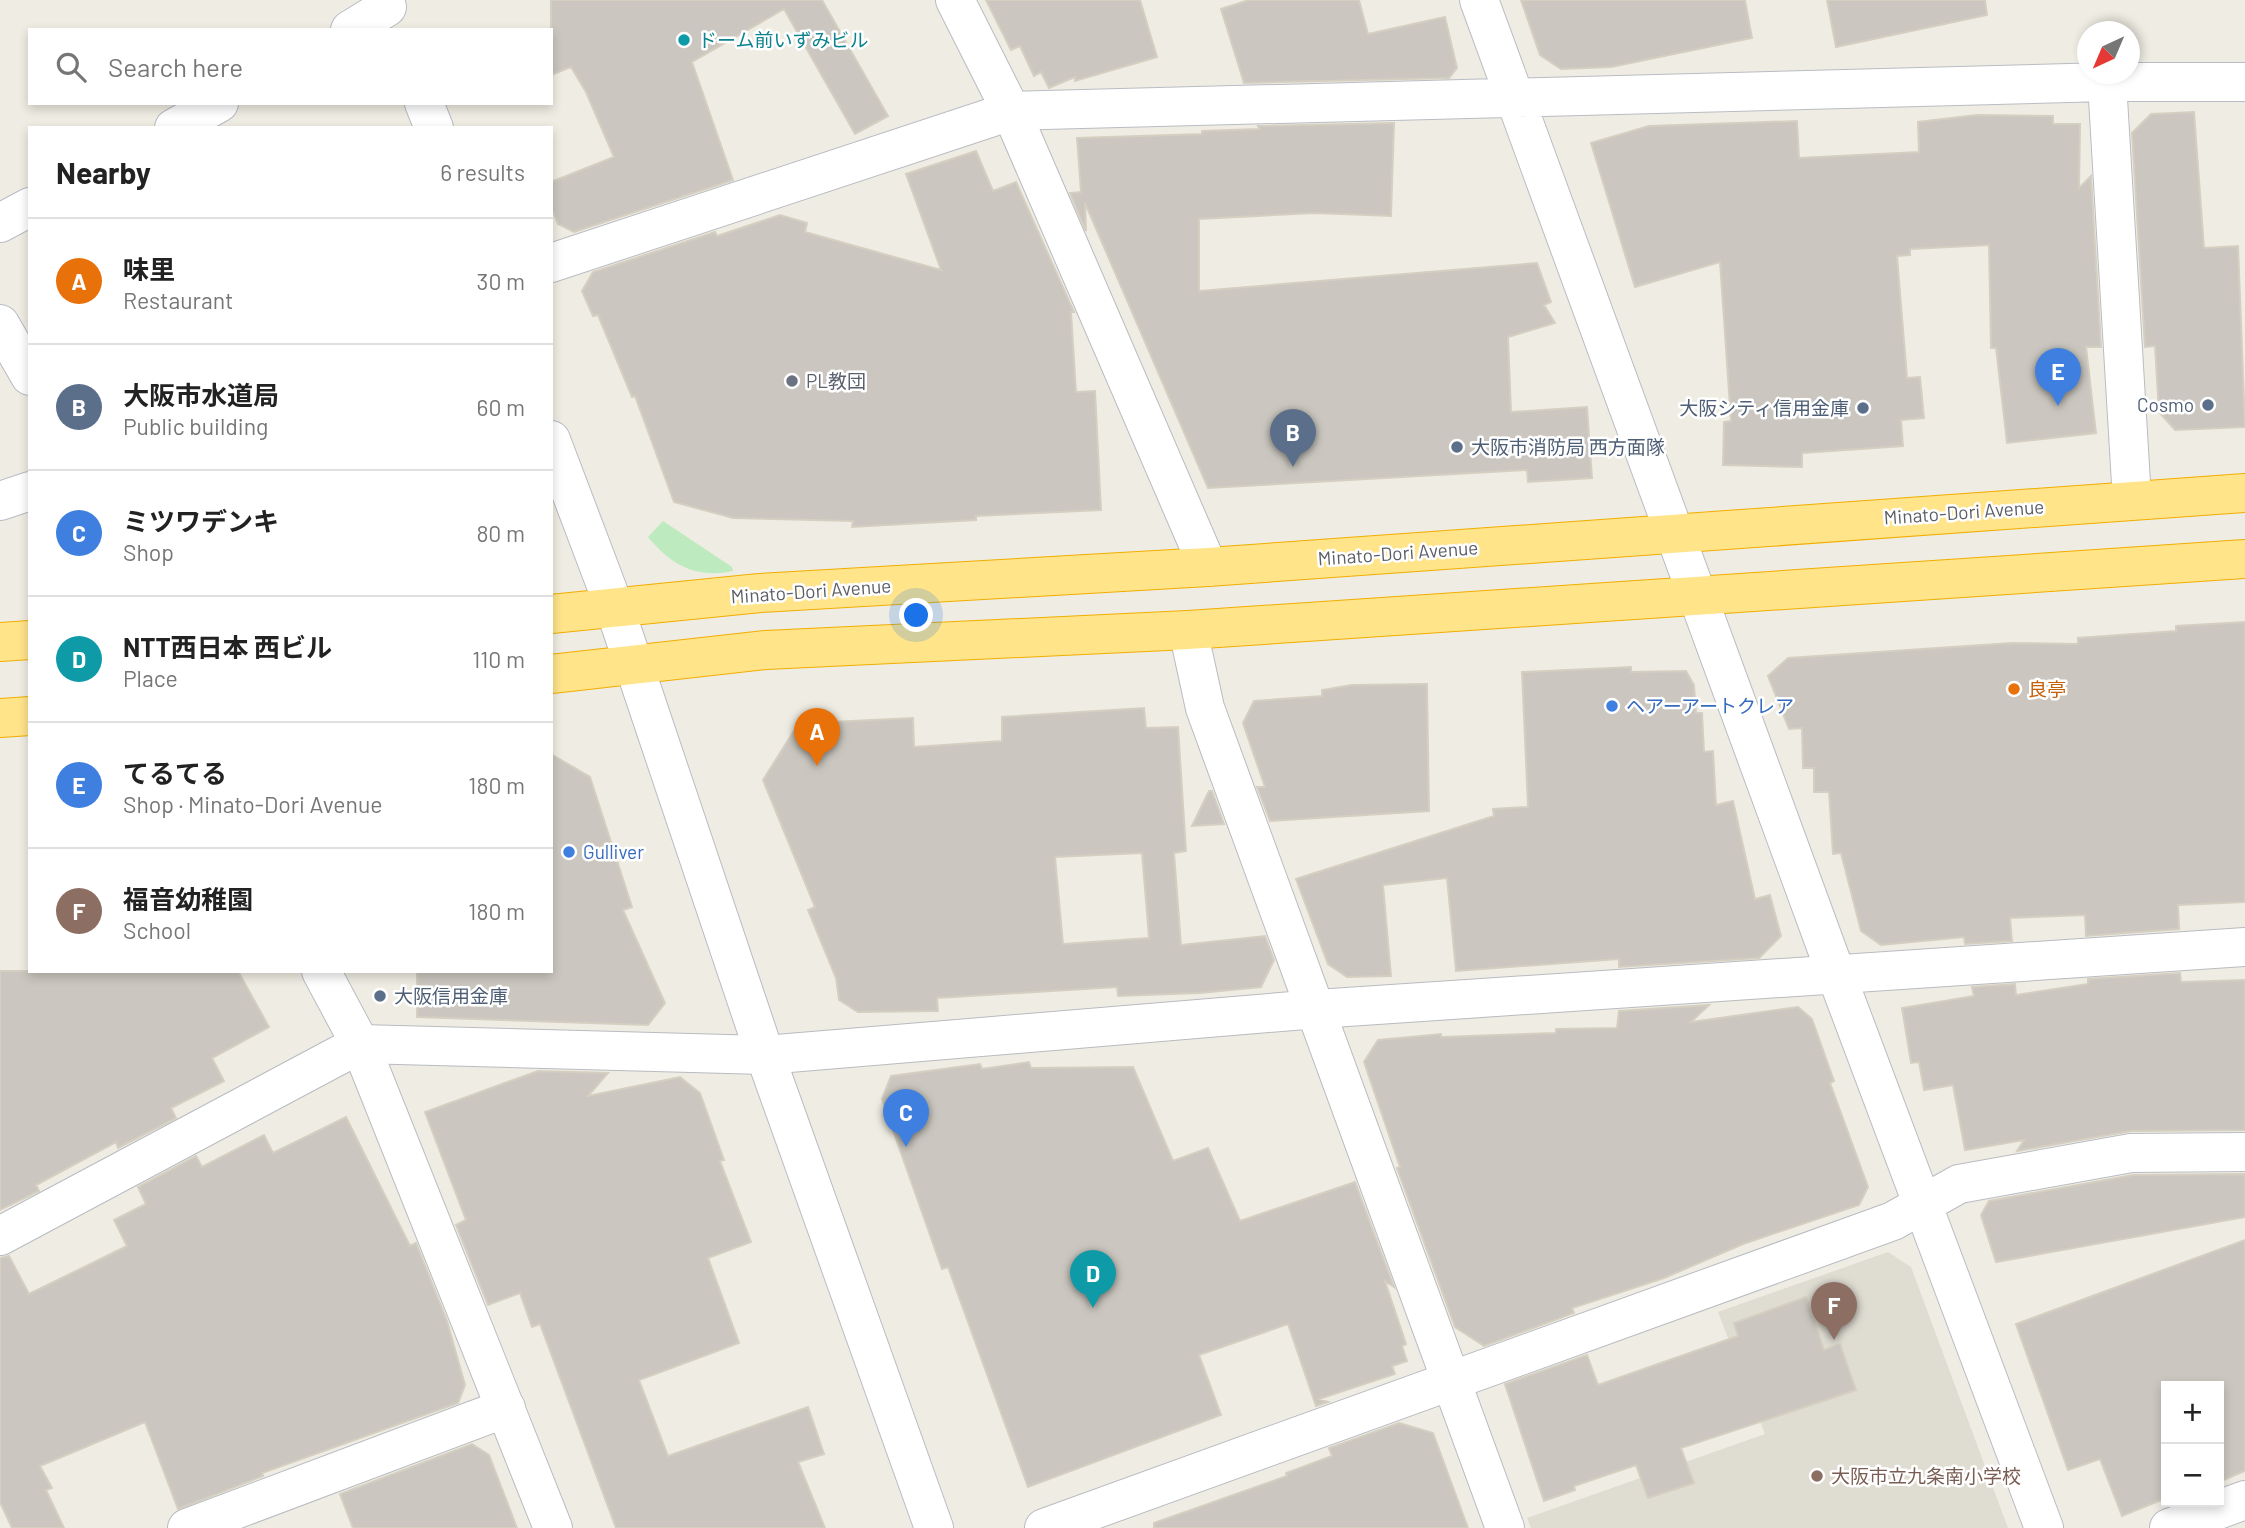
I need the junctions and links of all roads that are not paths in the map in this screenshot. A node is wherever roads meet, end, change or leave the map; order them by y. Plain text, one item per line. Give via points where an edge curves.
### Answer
1 (955, 0) edge
2 (1479, 0) edge
3 (391, 9) edge
4 (354, 28) edge
5 (2140, 82) edge
6 (2245, 82) edge
7 (2077, 83) edge
8 (2107, 84) edge
9 (1515, 99) junction
10 (215, 105) edge
11 (425, 105) edge
12 (1011, 111) junction
13 (178, 126) edge
14 (433, 126) edge
15 (28, 208) edge
16 (0, 223) edge
17 (553, 262) edge
18 (0, 324) edge
19 (28, 373) edge
20 (553, 445) edge
21 (28, 492) edge
22 (2245, 494) edge
23 (2132, 500) junction
24 (0, 501) edge
25 (1676, 532) junction
26 (2245, 559) edge
27 (1208, 567) junction
28 (1699, 597) junction
29 (615, 608) junction
30 (553, 614) edge
31 (1188, 630) junction
32 (28, 640) edge
33 (0, 642) edge
34 (633, 664) junction
35 (553, 674) edge
36 (28, 716) edge
37 (0, 718) edge
38 (2245, 947) edge
39 (322, 973) edge
40 (1836, 974) junction
41 (1317, 1009) junction
42 (360, 1044) junction
43 (765, 1055) junction
44 (2245, 1152) edge
45 (1924, 1203) junction
46 (0, 1237) edge
47 (1450, 1380) junction
48 (506, 1408) junction
49 (2245, 1500) edge
50 (187, 1528) edge
51 (553, 1528) edge
52 (934, 1528) edge
53 (1044, 1528) edge
54 (1505, 1528) edge
55 (2044, 1528) edge
56 (2169, 1528) edge

1 - 12 street
2 - 9 street
3 - 4 street
5 - 6 street
7 - 9 street
8 - 23 street
9 - 12 street
9 - 25 street
10 - 13 street
11 - 14 street
12 - 17 street
12 - 27 street
15 - 16 street
18 - 19 street
20 - 29 street
21 - 24 street
22 - 23 highway, Minato-Dori Avenue
23 - 25 highway, Minato-Dori Avenue
25 - 27 highway, Minato-Dori Avenue
25 - 28 street
26 - 28 highway
27 - 29 highway, Minato-Dori Avenue via 760,593
28 - 31 highway
28 - 40 street
29 - 30 highway, Minato-Dori Avenue
29 - 34 street
31 - 34 highway via 766,650
31 - 41 street via 1205,708
32 - 33 highway
34 - 35 highway
34 - 43 street
36 - 37 highway
38 - 40 street
39 - 42 street
40 - 41 street
40 - 45 street
41 - 43 street
41 - 47 street
42 - 43 street
42 - 46 street
42 - 48 street
43 - 52 street
44 - 45 street via 2131,1153 1959,1184
45 - 47 street via 1893,1221
45 - 55 street
47 - 53 street
47 - 54 street
48 - 50 street
48 - 51 street
49 - 56 street

